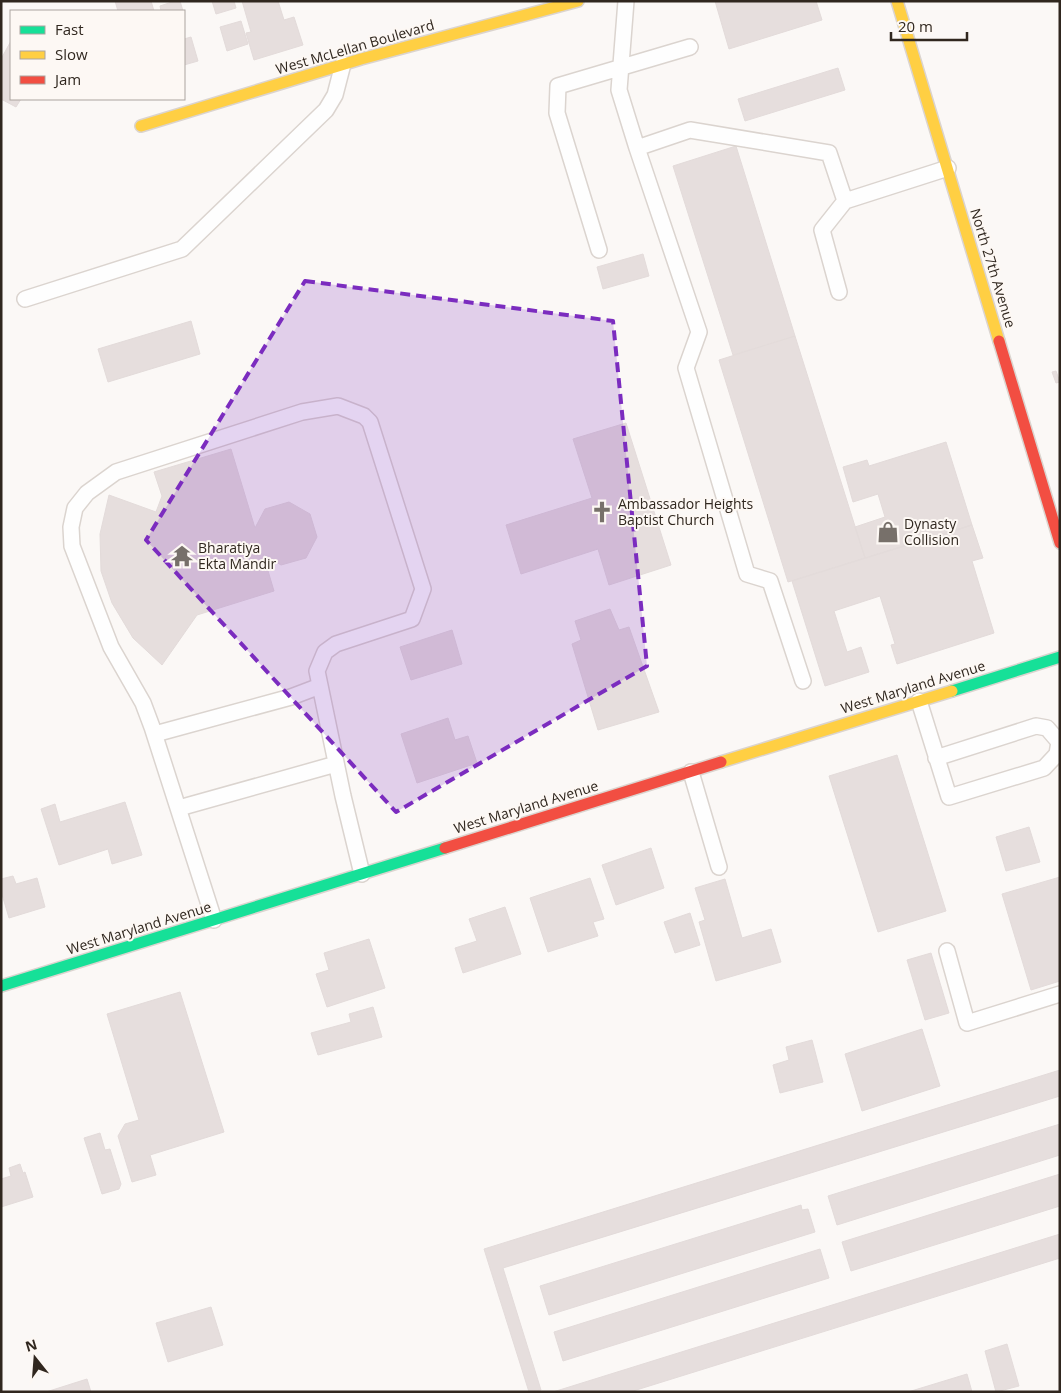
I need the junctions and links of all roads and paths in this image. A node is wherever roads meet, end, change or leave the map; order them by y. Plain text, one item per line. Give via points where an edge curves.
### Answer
1 (578, 1) edge
2 (626, 1) edge
3 (898, 1) edge
4 (690, 46) dead end
5 (344, 64) junction
6 (619, 68) junction
7 (140, 126) dead end
8 (637, 148) junction
9 (948, 168) junction
10 (845, 201) junction
11 (598, 250) dead end
12 (839, 292) dead end
13 (25, 299) dead end
14 (1060, 544) edge
15 (1060, 657) edge
16 (803, 681) dead end
17 (320, 686) junction
18 (919, 701) junction
19 (155, 734) junction
20 (1059, 742) edge
21 (936, 758) junction
22 (336, 764) junction
23 (691, 772) junction
24 (179, 808) junction
25 (720, 867) dead end
26 (362, 874) junction
27 (214, 920) junction
28 (946, 950) dead end
29 (1, 986) edge
30 (1060, 994) edge

1 - 5 street, West McLellan Boulevard
2 - 6 lane
3 - 9 street, North 27th Avenue
4 - 6 lane
5 - 7 street, West McLellan Boulevard
5 - 13 lane via 335,95 326,110 182,249
6 - 8 lane via 619,90
6 - 11 lane via 558,86 556,113
8 - 10 lane via 690,130 829,152
8 - 16 lane via 698,332 686,368 747,574 770,582
9 - 10 lane
9 - 14 street, North 27th Avenue
10 - 12 lane via 822,230
15 - 18 street, West Maryland Avenue
17 - 19 lane
17 - 19 lane via 317,671 324,652 355,636 412,619 423,589 370,422 364,416 338,406 302,412 116,472 87,493 75,508 72,546 111,647 143,703
17 - 22 lane
18 - 21 lane
18 - 23 street, West Maryland Avenue
19 - 24 lane
20 - 21 lane via 1047,728 1036,726
20 - 21 lane via 1057,754 1044,768 949,797
22 - 24 lane
22 - 26 lane
23 - 25 lane
23 - 26 street, West Maryland Avenue
24 - 27 lane
26 - 27 street, West Maryland Avenue
27 - 29 street, West Maryland Avenue
28 - 30 lane via 967,1023

